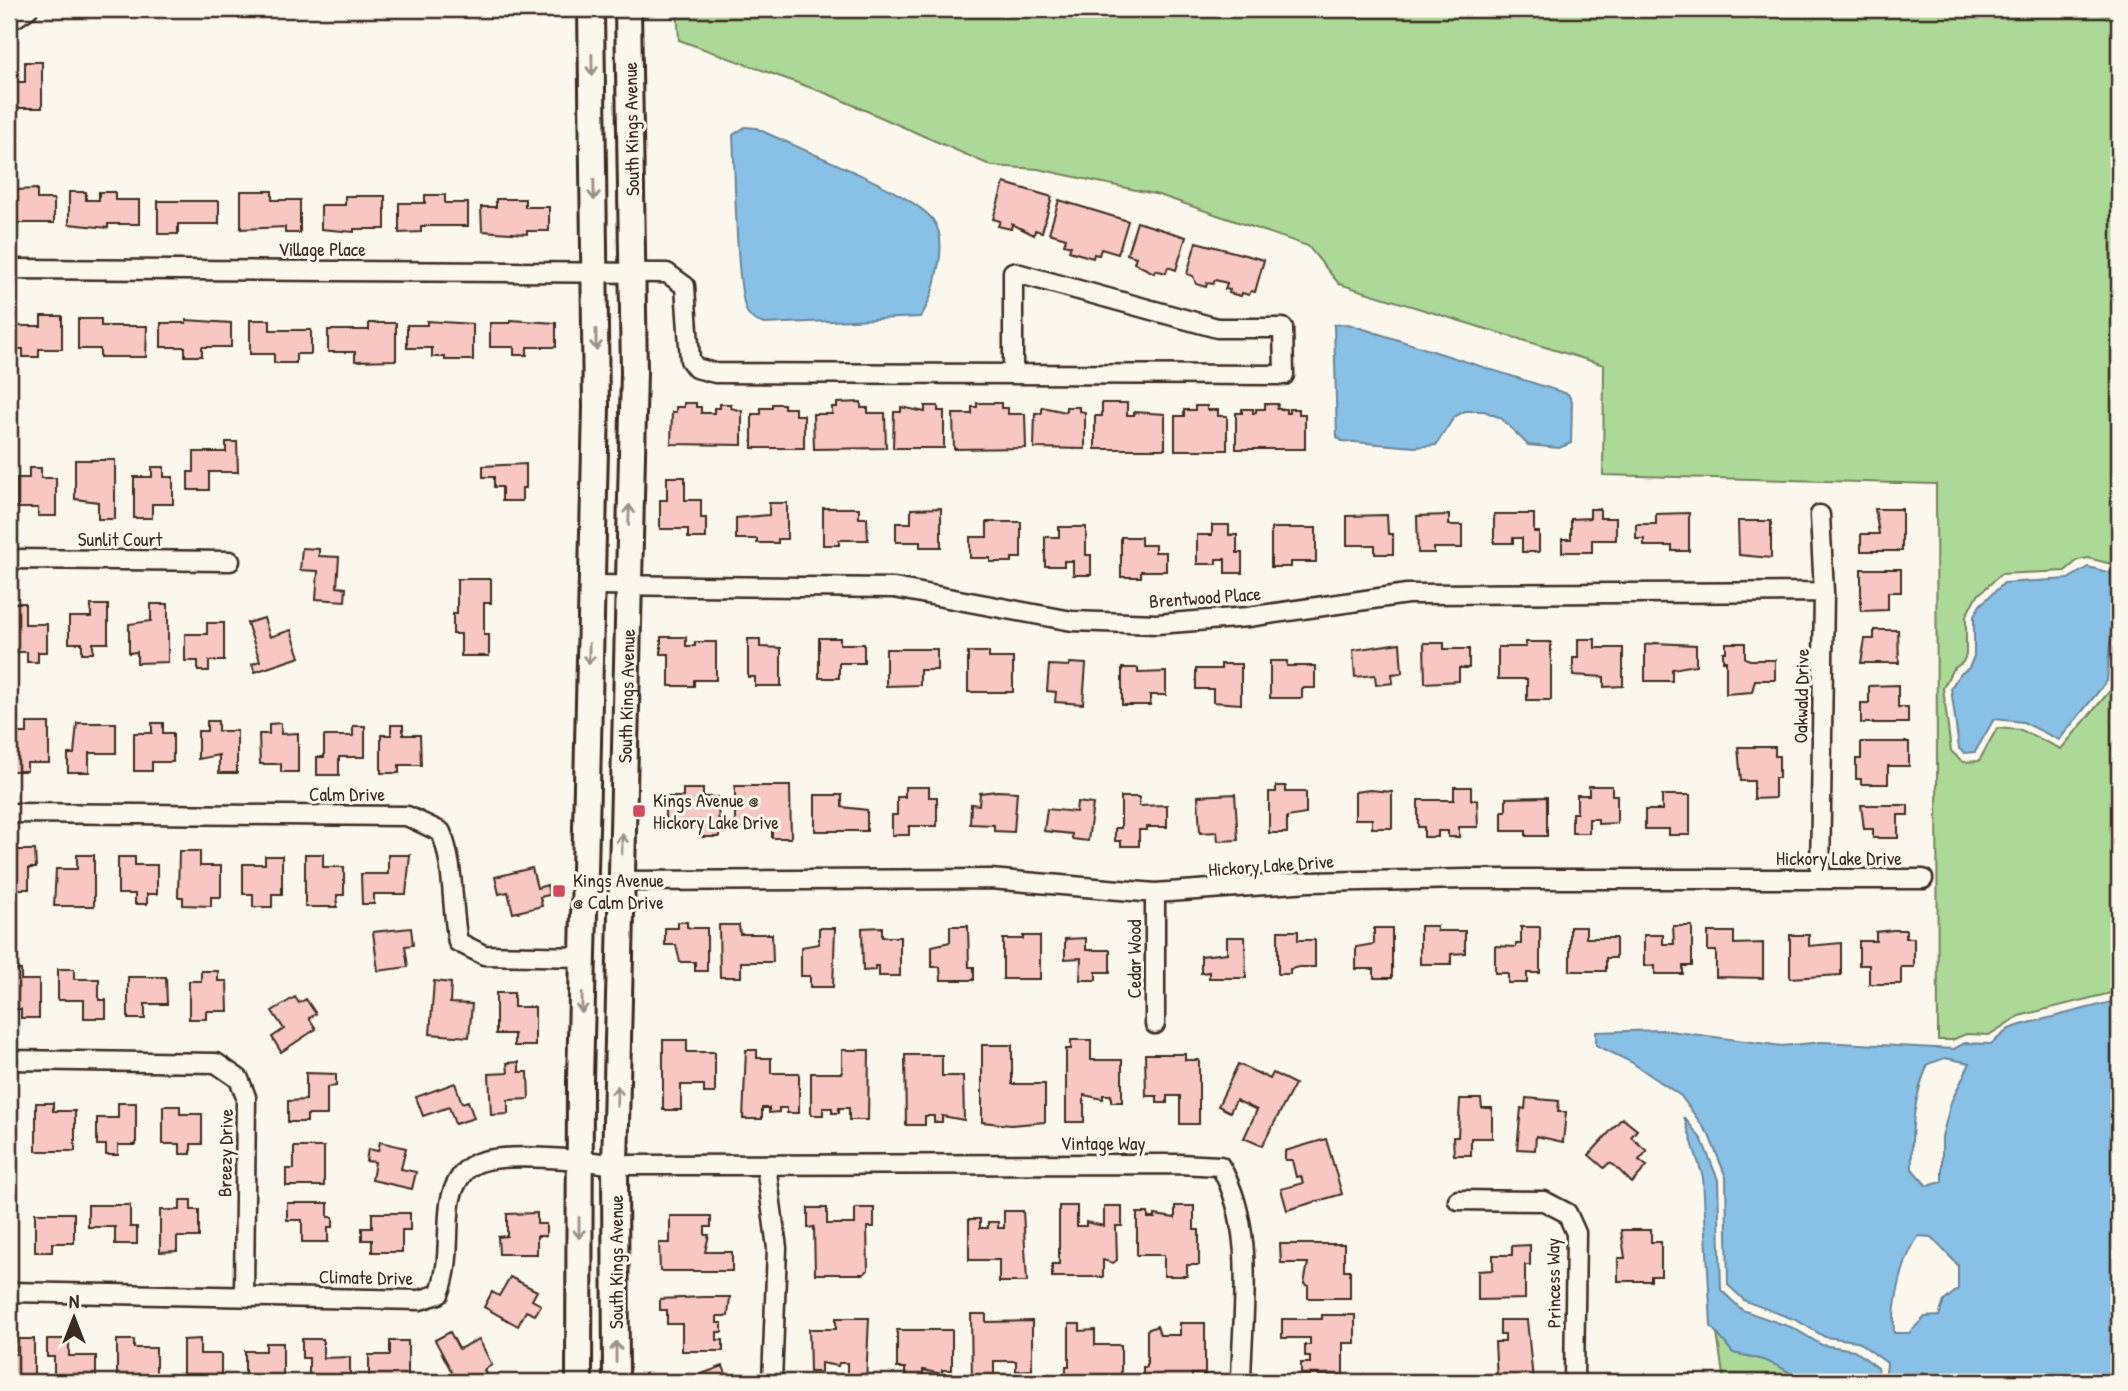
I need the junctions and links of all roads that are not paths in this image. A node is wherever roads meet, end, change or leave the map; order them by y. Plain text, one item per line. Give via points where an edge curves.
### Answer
1 (28, 9) edge
2 (591, 9) edge
3 (628, 9) edge
4 (9, 17) edge
5 (9, 269) edge
6 (596, 272) junction
7 (634, 272) junction
8 (1013, 374) junction
9 (1820, 515) dead end
10 (9, 559) edge
11 (230, 561) dead end
12 (627, 583) junction
13 (591, 585) junction
14 (1824, 592) junction
15 (9, 813) edge
16 (1820, 878) junction
17 (1923, 879) dead end
18 (622, 881) junction
19 (1155, 893) junction
20 (583, 957) junction
21 (1155, 1024) dead end
22 (9, 1060) edge
23 (579, 1160) junction
24 (615, 1164) junction
25 (766, 1165) junction
26 (1458, 1200) dead end
27 (9, 1292) edge
28 (244, 1295) junction
29 (579, 1382) edge
30 (616, 1382) edge
31 (772, 1382) edge
32 (1241, 1382) edge
33 (1574, 1382) edge

1 - 4 street
2 -> 6 main road, South Kings Avenue
3 - 7 main road, South Kings Avenue
5 - 6 street, Village Place
6 - 7 street, Village Place
6 -> 13 main road, South Kings Avenue
7 - 8 street, Village Place via 667,274 685,286 690,360 706,372
12 -> 7 main road, South Kings Avenue
8 - 8 street via 1013,272 1217,328 1283,328 1284,375
9 - 14 street, Oakwald Drive
10 - 11 street, Sunlit Court
12 - 13 street, Brentwood Place
12 - 14 street, Brentwood Place via 894,588 1072,621 1157,624 1248,617 1407,594
18 -> 12 main road, South Kings Avenue
13 -> 20 main road, South Kings Avenue
14 - 16 street, Oakwald Drive
15 - 20 street, Calm Drive via 407,816 441,832 450,855 458,942 484,955
16 - 17 street, Hickory Lake Drive
16 - 19 street, Hickory Lake Drive via 1322,881
18 - 19 street, Hickory Lake Drive via 990,879
24 -> 18 main road, South Kings Avenue
19 - 21 street, Cedar Wood
20 -> 23 main road, South Kings Avenue
22 - 28 street, Breezy Drive via 216,1063 239,1079 246,1097
23 - 24 street, Climate Drive
23 - 28 street, Climate Drive via 492,1159 474,1164 460,1177 450,1201 446,1276 439,1294 420,1300
23 -> 29 main road, South Kings Avenue
24 - 25 street, Vintage Way
30 -> 24 main road, South Kings Avenue
25 - 31 street via 777,1248
25 - 32 street, Vintage Way via 1220,1166 1240,1213
26 - 33 street, Princess Way via 1544,1201 1567,1213 1576,1233
27 - 28 street, Climate Drive

